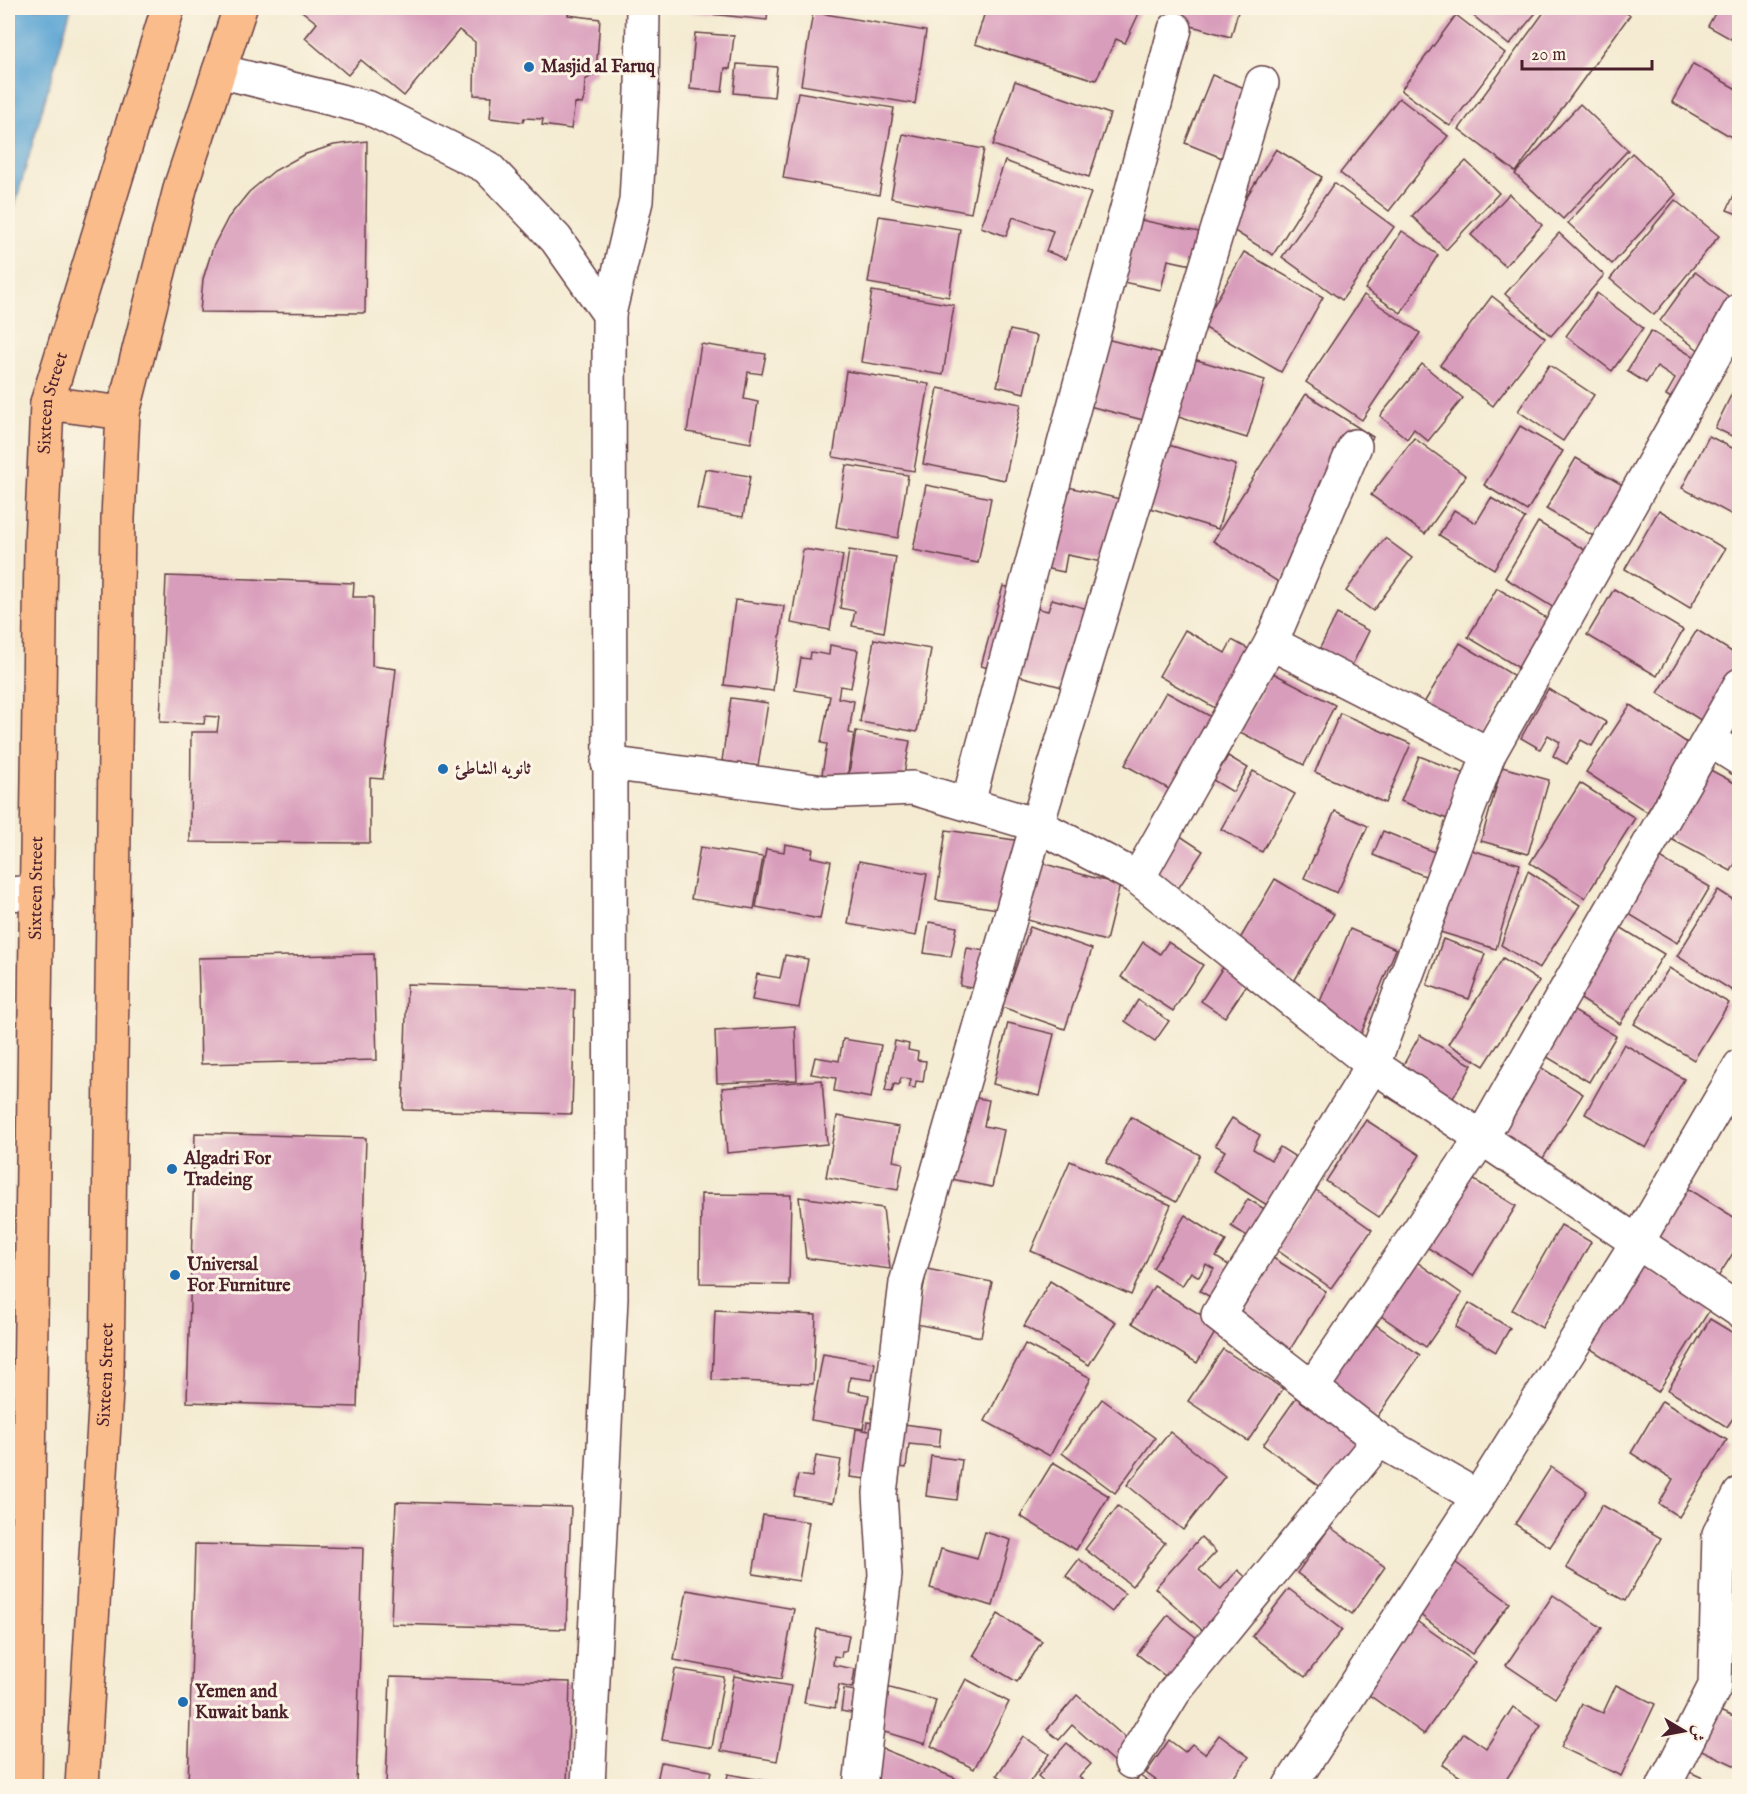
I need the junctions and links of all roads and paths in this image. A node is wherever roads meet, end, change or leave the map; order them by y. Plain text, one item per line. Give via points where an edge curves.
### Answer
1 (168, 8) edge
2 (240, 8) edge
3 (643, 8) edge
4 (1175, 29) dead end
5 (219, 71) junction
6 (1263, 83) dead end
7 (1740, 310) edge
8 (609, 314) junction
9 (47, 402) junction
10 (123, 413) junction
11 (1355, 446) dead end
12 (1271, 643) junction
13 (1740, 685) edge
14 (1710, 740) junction
15 (1489, 754) junction
16 (1740, 759) edge
17 (608, 763) junction
18 (968, 802) junction
19 (1037, 825) junction
20 (1138, 878) junction
21 (22, 893) edge
22 (1373, 1065) junction
23 (1740, 1066) edge
24 (1481, 1139) junction
25 (1638, 1241) junction
26 (1740, 1311) edge
27 (1312, 1388) junction
28 (1379, 1440) junction
29 (1740, 1494) edge
30 (1478, 1497) junction
31 (1131, 1762) dead end
32 (25, 1786) edge
33 (82, 1786) edge
34 (588, 1786) edge
35 (860, 1786) edge
36 (1290, 1786) edge
37 (1664, 1786) edge

1 - 9 highway, Sixteen Street
2 - 5 highway, Sixteen Street
3 - 8 street via 636,201
4 - 18 street
5 - 8 street via 369,108 488,167 556,239
5 - 10 highway, Sixteen Street via 182,185
6 - 19 street
7 - 15 street
8 - 17 street
9 - 10 highway
9 - 21 highway, Sixteen Street
10 - 33 highway, Sixteen Street via 118,518 106,1375
11 - 12 street
12 - 15 street
12 - 20 street
13 - 14 street
14 - 16 street
14 - 24 street
15 - 22 street
17 - 18 street via 824,792 913,788
17 - 34 street via 611,1299
18 - 19 street
19 - 20 street
19 - 35 street via 906,1283 880,1493 885,1575
20 - 22 street
21 - 32 highway, Sixteen Street
22 - 24 street
22 - 27 street via 1218,1315
23 - 25 street
24 - 25 street
24 - 27 street
25 - 26 street
25 - 30 street
27 - 28 street
28 - 30 street
28 - 31 street via 1174,1692
29 - 37 street via 1719,1534 1715,1686
30 - 36 street

